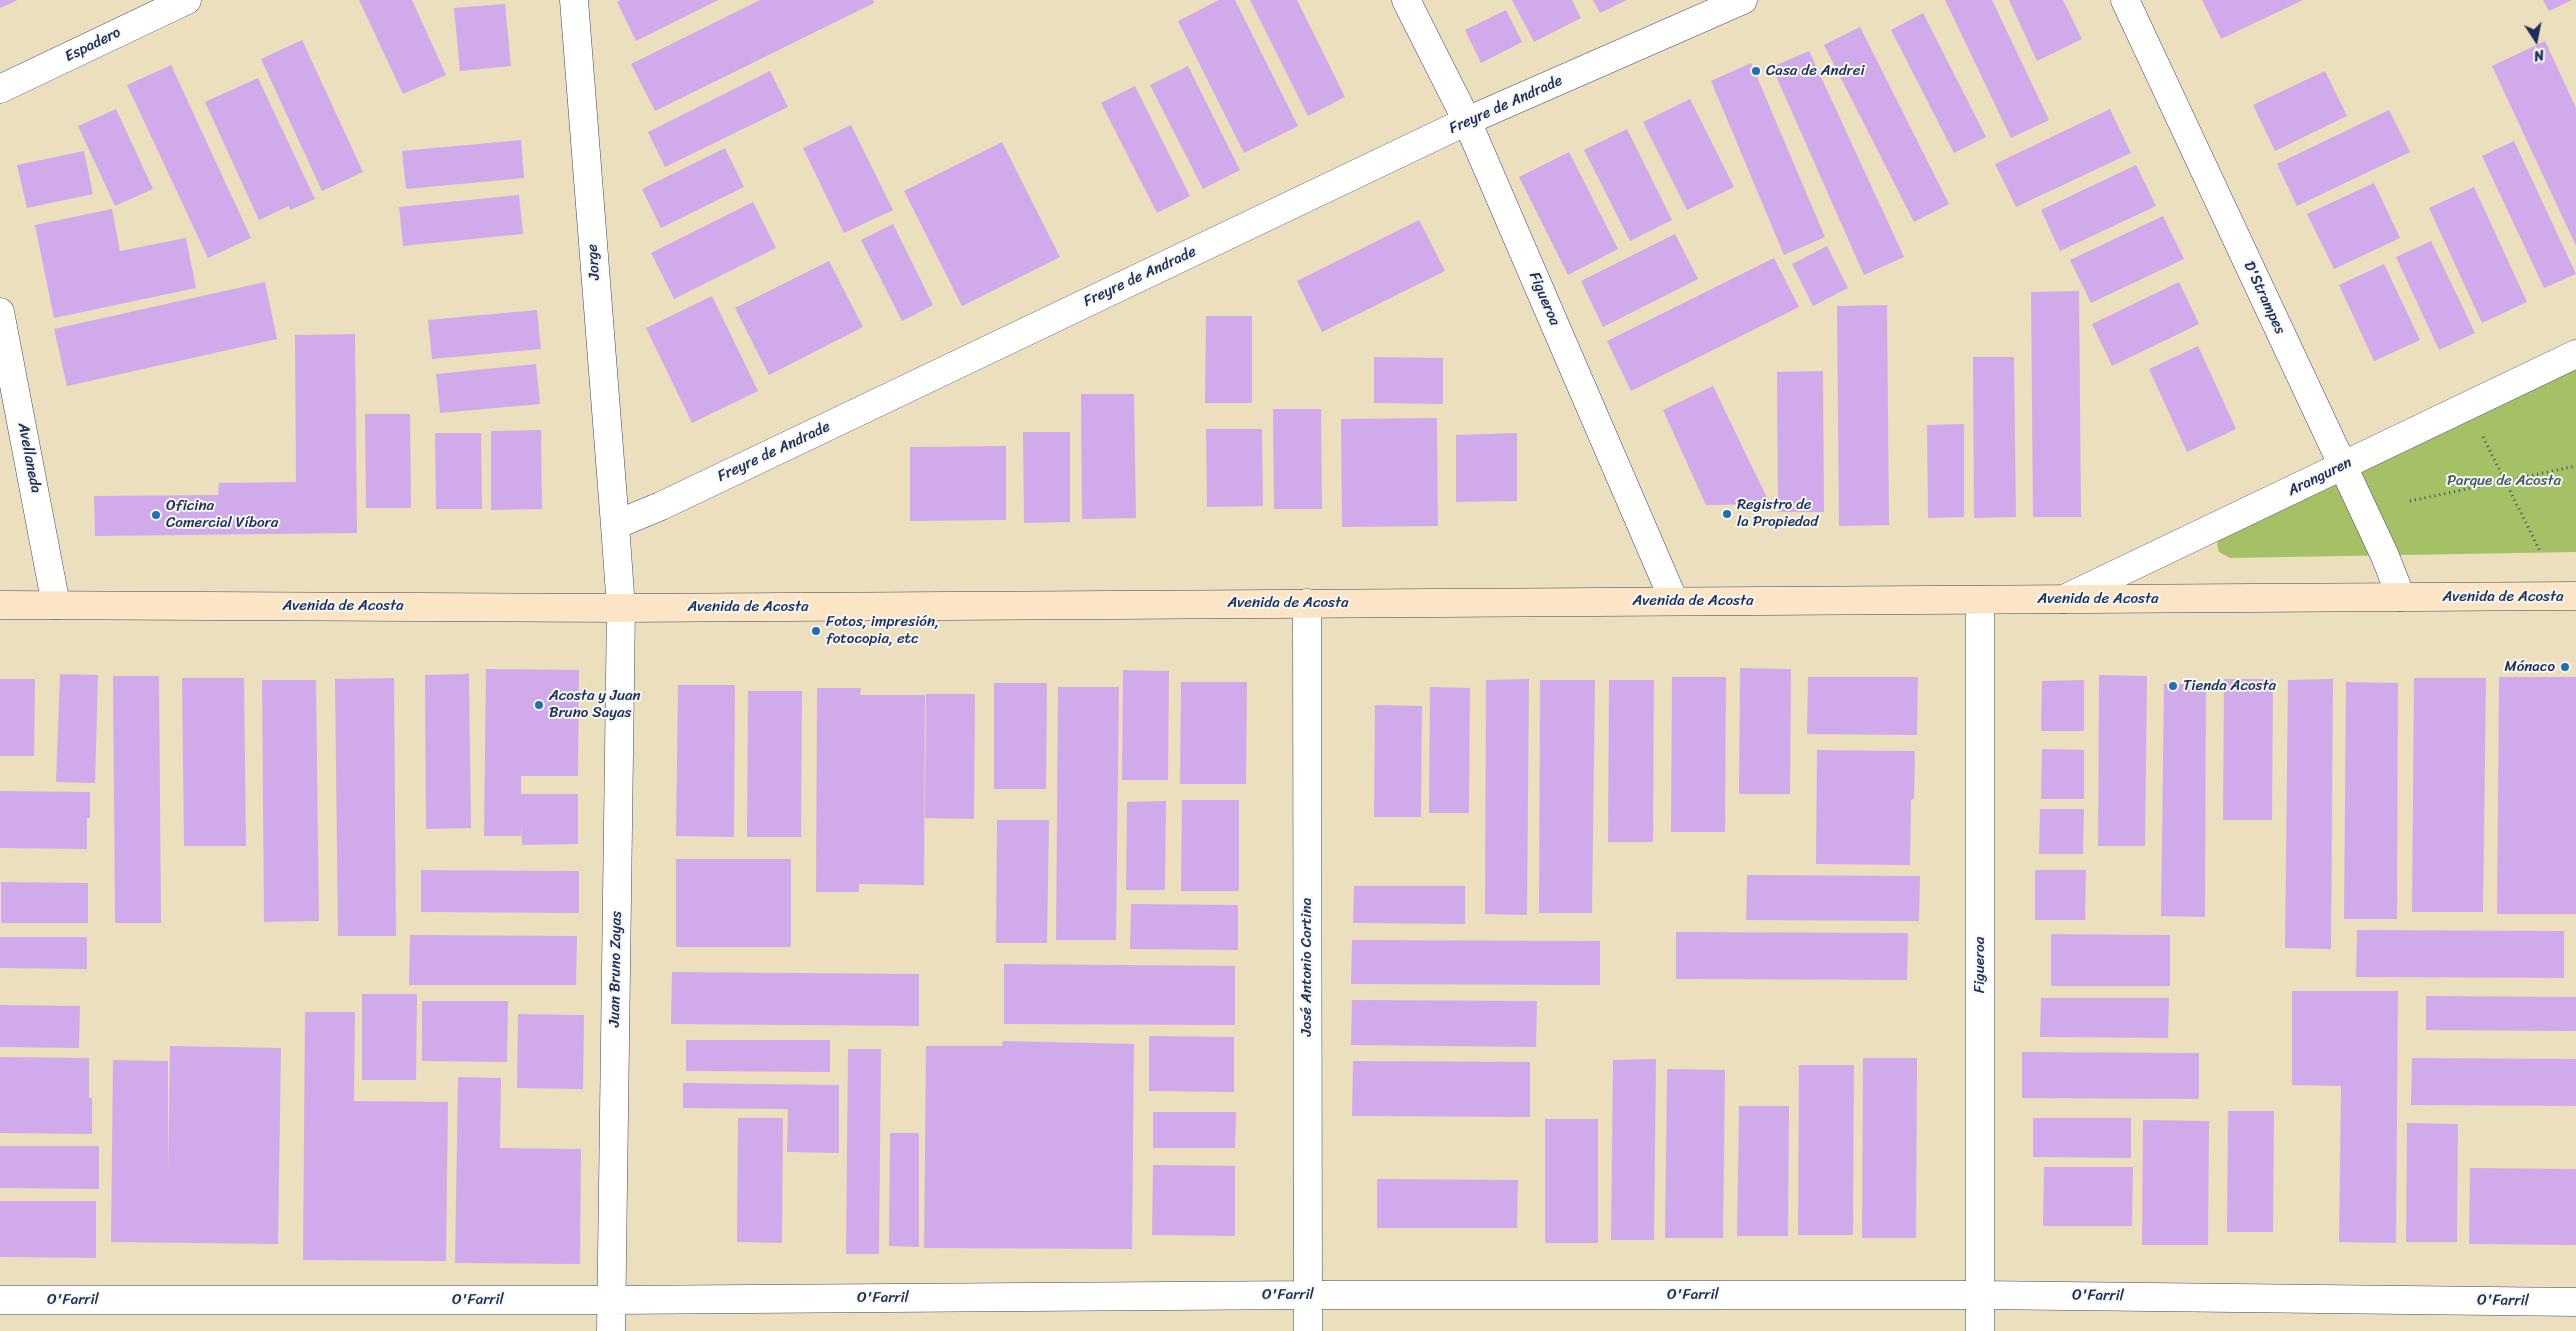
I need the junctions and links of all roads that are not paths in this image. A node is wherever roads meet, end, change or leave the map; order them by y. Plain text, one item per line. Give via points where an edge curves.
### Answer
1 (186, 0) edge
2 (574, 0) edge
3 (1406, 0) edge
4 (1743, 0) edge
5 (2125, 0) edge
6 (0, 89) edge
7 (1468, 121) junction
8 (0, 312) edge
9 (2576, 354) edge
10 (2342, 466) junction
11 (614, 525) junction
12 (2576, 596) edge
13 (2401, 597) junction
14 (2064, 599) junction
15 (1980, 600) junction
16 (1674, 601) junction
17 (1307, 603) junction
18 (0, 605) edge
19 (56, 605) junction
20 (621, 608) junction
21 (1308, 1295) junction
22 (1979, 1295) junction
23 (0, 1300) edge
24 (611, 1300) junction
25 (2576, 1302) edge
26 (611, 1331) edge
27 (1308, 1331) edge
28 (1980, 1331) edge

1 - 6 street, Espadero
2 - 11 street, Jorge
3 - 7 street, Figueroa
4 - 7 street, Freyre de Andrade
5 - 10 street, D'Strampes
7 - 11 street, Freyre de Andrade via 661,506
7 - 16 street, Figueroa
8 - 19 street, Avellaneda
9 - 10 street, Aranguren
10 - 13 street, D'Strampes
10 - 14 street, Aranguren
11 - 20 street
12 - 13 main road, Avenida de Acosta
13 - 14 main road, Avenida de Acosta
14 - 15 main road, Avenida de Acosta
15 - 16 main road, Avenida de Acosta
15 - 22 street, Figueroa
16 - 17 main road, Avenida de Acosta
17 - 20 main road, Avenida de Acosta
17 - 21 street, José Antonio Cortina
18 - 19 main road, Avenida de Acosta
19 - 20 main road, Avenida de Acosta
20 - 24 street, Juan Bruno Zayas
21 - 22 street, O'Farril
21 - 24 street, O'Farril
21 - 27 street, José Antonio Cortina
22 - 25 street, O'Farril
22 - 28 street, Figueroa
23 - 24 street, O'Farril
24 - 26 street, Juan Bruno Zayas

